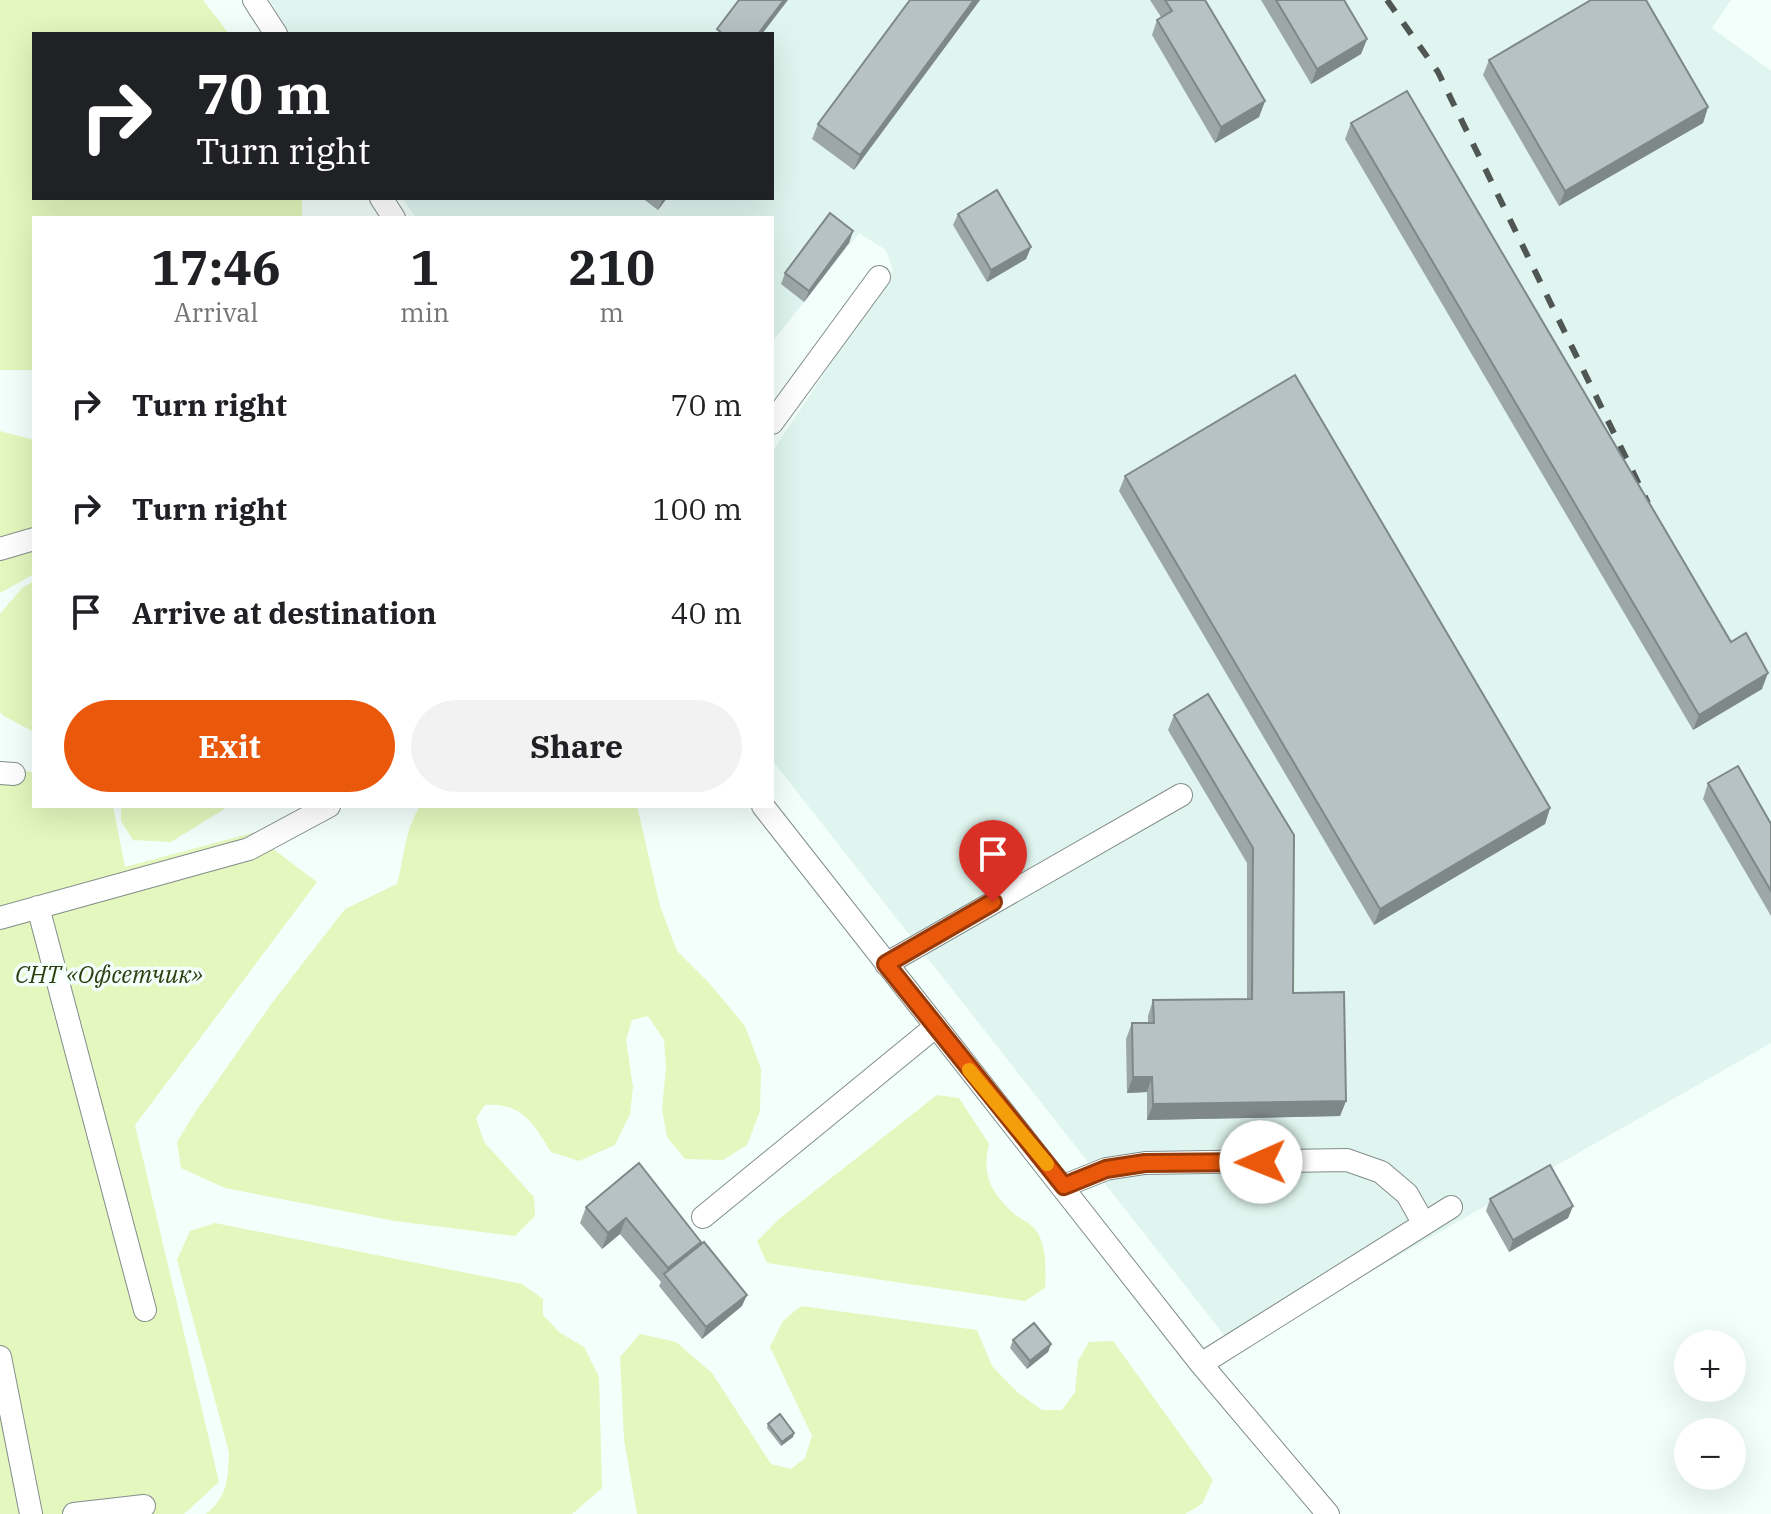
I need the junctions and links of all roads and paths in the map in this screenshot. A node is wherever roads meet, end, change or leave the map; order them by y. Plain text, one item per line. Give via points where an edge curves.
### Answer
1 (254, 0) edge
2 (275, 32) edge
3 (879, 277) dead end
4 (774, 420) edge
5 (32, 540) edge
6 (0, 549) edge
7 (1181, 795) dead end
8 (325, 808) edge
9 (765, 808) edge
10 (38, 907) junction
11 (0, 918) edge
12 (886, 964) junction
13 (935, 1027) junction
14 (1064, 1186) junction
15 (1451, 1207) dead end
16 (703, 1217) dead end
17 (1424, 1224) junction
18 (145, 1310) dead end
19 (0, 1357) edge
20 (1201, 1364) junction
21 (144, 1506) dead end
22 (31, 1514) edge
23 (74, 1514) edge
24 (1328, 1514) edge

1 - 2 street
3 - 4 street
5 - 6 street
7 - 12 street
8 - 10 street via 249,849
9 - 12 street
10 - 11 street
10 - 18 street
12 - 13 street
13 - 14 street
13 - 16 street
14 - 17 street via 1106,1169 1145,1163 1347,1160 1381,1172 1407,1194
14 - 20 street
15 - 17 street
17 - 20 street
19 - 22 street
20 - 24 street
21 - 23 street

